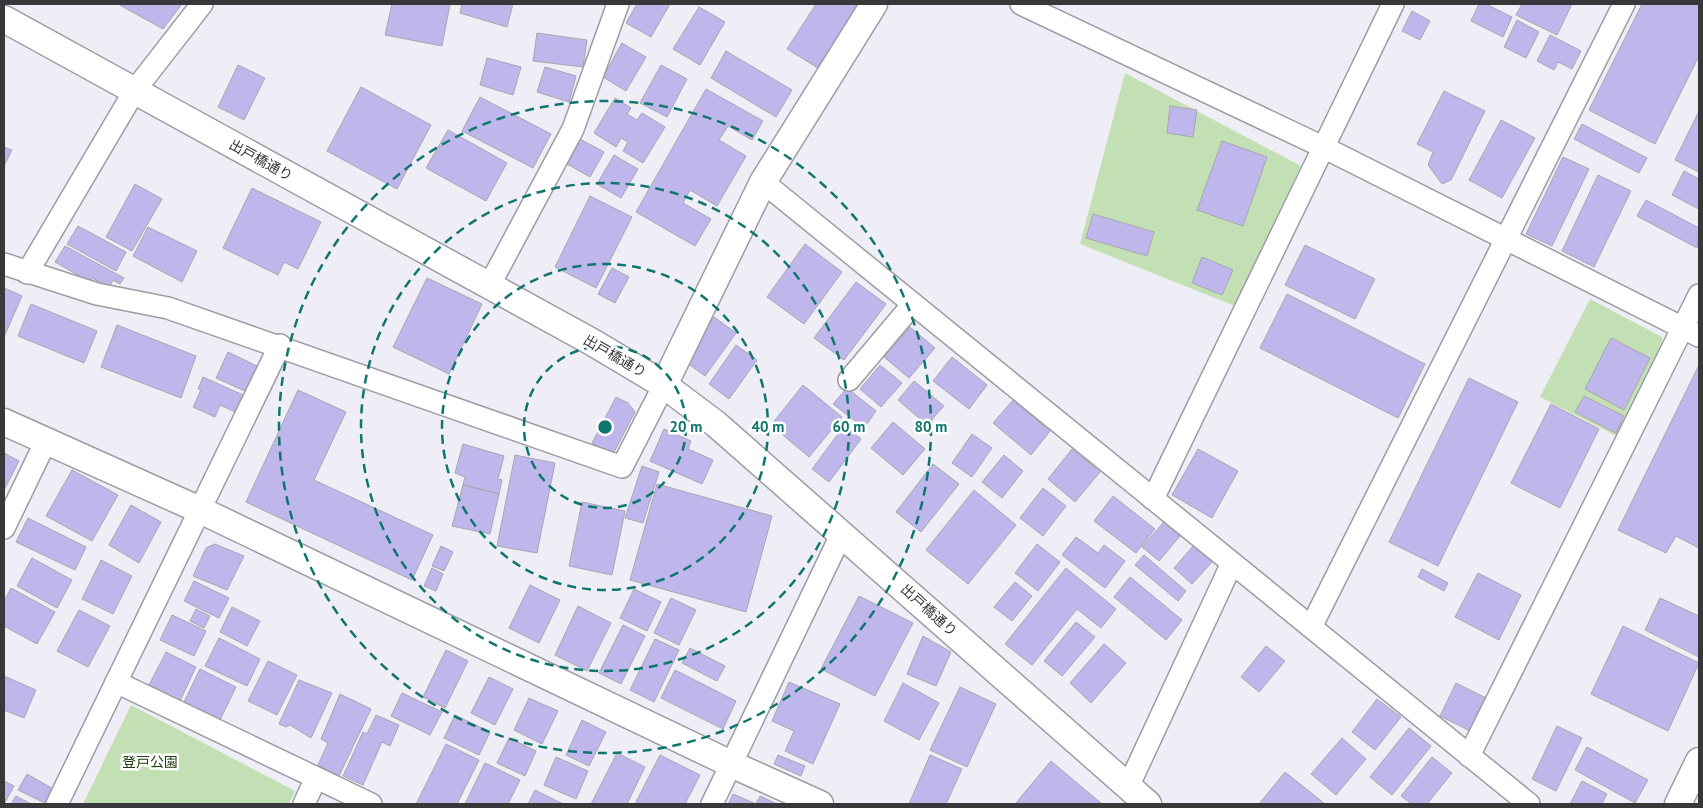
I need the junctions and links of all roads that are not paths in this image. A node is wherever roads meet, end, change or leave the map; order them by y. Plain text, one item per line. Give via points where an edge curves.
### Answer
1 (202, 4) edge
2 (618, 4) edge
3 (874, 4) edge
4 (1021, 4) edge
5 (1393, 4) edge
6 (1624, 4) edge
7 (4, 19) edge
8 (135, 90) junction
9 (1324, 147) junction
10 (763, 182) junction
11 (1506, 239) junction
12 (4, 264) edge
13 (27, 273) junction
14 (489, 286) junction
15 (1699, 295) edge
16 (913, 304) junction
17 (1691, 332) edge
18 (280, 345) junction
19 (849, 380) dead end
20 (664, 385) junction
21 (4, 422) edge
22 (46, 442) junction
23 (1153, 499) junction
24 (200, 510) junction
25 (4, 528) edge
26 (842, 533) junction
27 (1232, 564) junction
28 (1311, 627) junction
29 (116, 682) junction
30 (1469, 756) junction
31 (1699, 761) edge
32 (731, 764) junction
33 (316, 778) junction
34 (1128, 787) junction
35 (57, 804) edge
36 (304, 804) edge
37 (371, 804) edge
38 (712, 804) edge
39 (820, 804) edge
40 (1148, 804) edge
41 (1529, 804) edge
42 (1678, 804) edge

1 - 8 street
2 - 14 street via 573,129
3 - 10 street
4 - 9 street
5 - 9 street
6 - 11 street
7 - 8 street, 出戸橋通り
8 - 13 street
8 - 14 street, 出戸橋通り
9 - 11 street
9 - 23 street
10 - 16 street
10 - 20 street
11 - 17 street
11 - 28 street
12 - 13 street
13 - 18 street via 97,294 168,308
14 - 20 street, 出戸橋通り
15 - 17 street
16 - 19 street
16 - 23 street
17 - 30 street
18 - 20 street via 622,467
18 - 24 street
20 - 26 street, 出戸橋通り via 716,424
21 - 22 street
22 - 24 street
22 - 25 street
23 - 27 street
24 - 29 street
24 - 32 street
26 - 32 street
26 - 34 street, 出戸橋通り
27 - 28 street
27 - 34 street
28 - 30 street
29 - 33 street
29 - 35 street
30 - 41 street
31 - 42 street
32 - 38 street
32 - 39 street
33 - 36 street
33 - 37 street
34 - 40 street, 出戸橋通り

